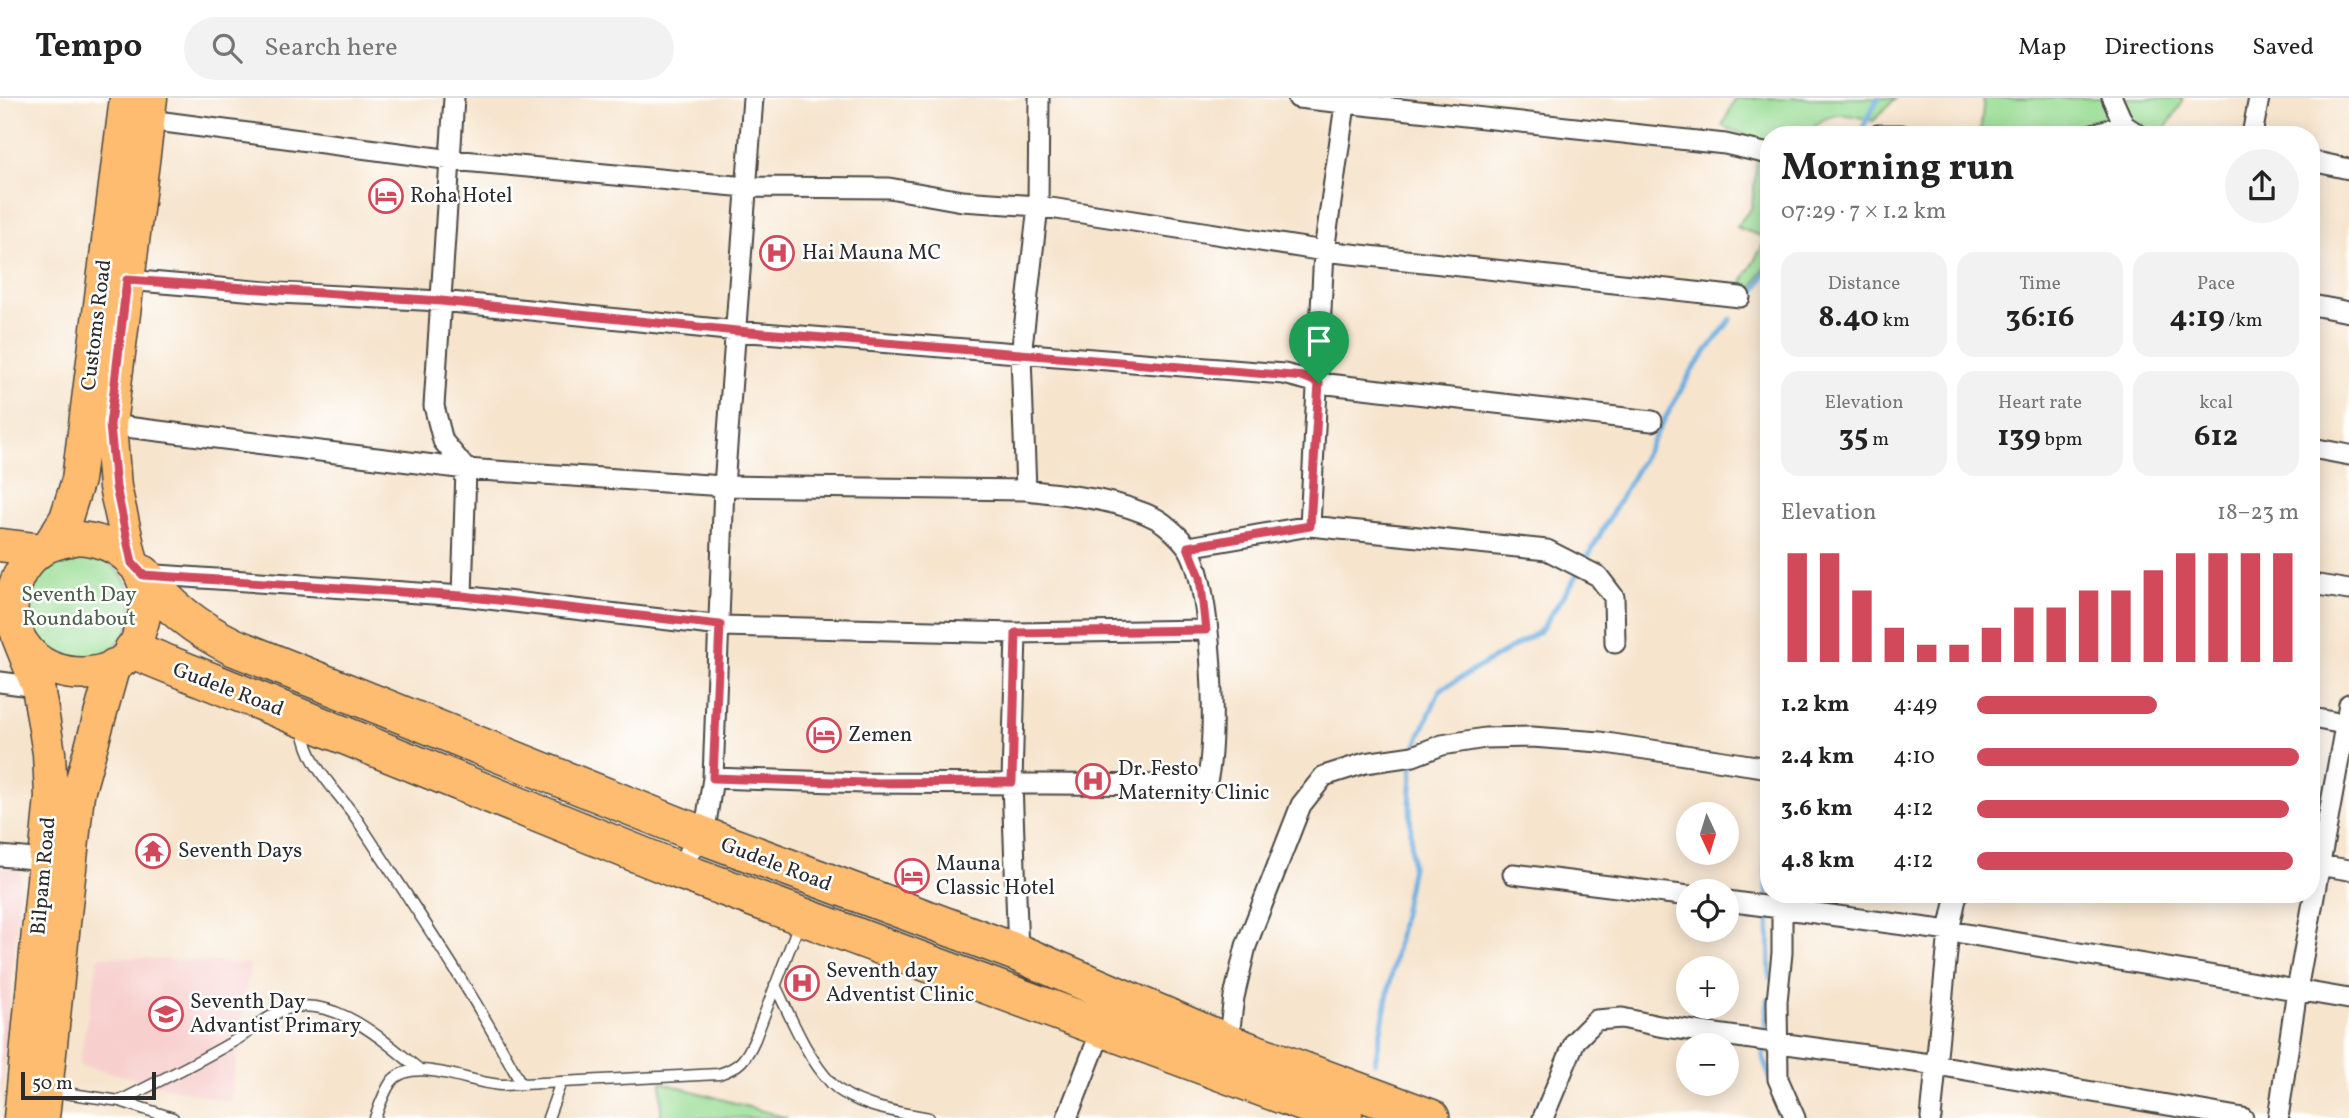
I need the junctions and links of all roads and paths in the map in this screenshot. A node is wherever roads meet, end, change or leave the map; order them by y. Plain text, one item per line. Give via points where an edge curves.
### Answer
1 (125, 98) edge
2 (454, 98) edge
3 (753, 98) edge
4 (1039, 98) edge
5 (1298, 98) edge
6 (2112, 98) edge
7 (2259, 98) edge
8 (1346, 101) edge
9 (150, 109) edge
10 (2129, 126) edge
11 (2254, 126) edge
12 (1760, 152) edge
13 (452, 160) junction
14 (2320, 163) edge
15 (2349, 169) edge
16 (747, 187) junction
17 (1038, 206) junction
18 (1324, 251) junction
19 (127, 280) junction
20 (1740, 297) dead end
21 (441, 301) junction
22 (2320, 307) edge
23 (2349, 312) edge
24 (737, 331) junction
25 (1021, 356) junction
26 (1319, 383) junction
27 (1652, 421) dead end
28 (110, 425) junction
29 (2320, 450) edge
30 (2349, 455) edge
31 (466, 469) junction
32 (724, 486) junction
33 (1026, 490) junction
34 (1310, 526) junction
35 (0, 544) edge
36 (45, 547) junction
37 (1188, 547) junction
38 (138, 569) junction
39 (2320, 585) edge
40 (2349, 590) edge
41 (462, 596) junction
42 (11, 625) edge
43 (720, 625) junction
44 (1206, 630) junction
45 (1016, 633) junction
46 (1615, 643) dead end
47 (123, 658) junction
48 (0, 682) edge
49 (38, 687) junction
50 (2349, 704) edge
51 (302, 718) junction
52 (2320, 719) edge
53 (2347, 724) edge
54 (1760, 767) edge
55 (713, 778) junction
56 (1012, 782) junction
57 (704, 836) junction
58 (2320, 846) edge
59 (0, 856) edge
60 (46, 860) junction
61 (2320, 865) edge
62 (675, 869) junction
63 (2349, 870) edge
64 (1513, 874) dead end
65 (1676, 894) edge
66 (1739, 901) edge
67 (1760, 902) edge
68 (1783, 903) edge
69 (1955, 903) edge
70 (2310, 903) edge
71 (802, 916) junction
72 (1949, 931) junction
73 (1018, 953) junction
74 (775, 985) junction
75 (2297, 990) junction
76 (2349, 999) edge
77 (1103, 1026) junction
78 (1228, 1042) junction
79 (1779, 1042) junction
80 (1937, 1065) junction
81 (420, 1070) junction
82 (561, 1082) junction
83 (522, 1084) junction
84 (120, 1101) junction
85 (44, 1104) edge
86 (20, 1118) edge
87 (173, 1118) edge
88 (375, 1118) edge
89 (548, 1118) edge
90 (929, 1118) edge
91 (1067, 1118) edge
92 (1344, 1118) edge
93 (1432, 1118) edge
94 (1543, 1118) edge
95 (1795, 1118) edge
96 (1931, 1118) edge
97 (2243, 1118) edge
98 (2278, 1118) edge

1 - 36 main road, Customs Road via 78,480 66,518
2 - 13 street
3 - 16 street
4 - 17 street
5 - 8 street
6 - 10 street
7 - 11 street
8 - 12 street via 1725,144
8 - 18 street
9 - 13 street
9 - 19 main road, Customs Road
13 - 16 street
13 - 21 street
14 - 15 street
16 - 17 street via 889,188 962,201
16 - 24 street
17 - 18 street
17 - 25 street
18 - 20 street
18 - 26 street
19 - 21 street
19 - 28 main road, Customs Road
21 - 24 street
21 - 31 street via 434,406 443,441
22 - 23 street
24 - 25 street
24 - 32 street
25 - 26 street via 1284,374
25 - 33 street
26 - 27 street
26 - 34 street
28 - 31 street
28 - 38 main road, Customs Road via 116,487
29 - 30 street
31 - 32 street
31 - 41 street
32 - 33 street
32 - 43 street
33 - 37 street via 1112,503 1158,519
34 - 37 street
34 - 46 street via 1547,550 1589,571 1614,597
35 - 36 main road
36 - 38 main road via 79,538 94,540 108,545
36 - 42 main road via 19,575
37 - 44 street via 1200,577
38 - 41 street
38 - 47 main road via 148,610
38 - 57 highway, Gudele Road via 165,603 234,647
39 - 40 street
41 - 43 street
42 - 47 main road via 36,659 60,671 88,674
42 - 49 main road, Bilpam Road
43 - 45 street
43 - 55 street
44 - 45 street
44 - 56 street via 1213,701 1208,781 1197,785
45 - 56 street
47 - 51 highway, Gudele Road
47 - 85 main road, Bilpam Road via 78,794
48 - 49 street
49 - 60 main road, Bilpam Road via 50,775
50 - 53 street
51 - 62 highway, Gudele Road
51 - 83 lane via 312,762 354,814 461,978
52 - 53 street
53 - 58 street
54 - 78 street via 1600,742 1521,737 1442,744 1413,756 1365,763 1324,776 1301,805 1246,946
55 - 56 street
55 - 57 street
56 - 73 street
57 - 62 street
57 - 73 highway, Gudele Road
59 - 60 street
60 - 86 main road, Bilpam Road
61 - 63 street
62 - 71 highway, Gudele Road
64 - 65 street
66 - 67 street
68 - 72 street
68 - 79 street
69 - 72 street
70 - 75 street
71 - 74 lane
71 - 77 highway, Gudele Road
72 - 75 street
72 - 80 street
73 - 78 highway, Gudele Road
74 - 82 lane via 747,1058 736,1068 719,1074
74 - 90 lane via 802,1040 833,1085 861,1101
75 - 76 street
75 - 98 street
77 - 91 street
77 - 92 highway, Gudele Road
78 - 93 highway, Gudele Road
79 - 80 street
79 - 94 street via 1622,1018 1596,1020 1574,1041
79 - 95 street via 1778,1079
80 - 96 street
80 - 97 street
81 - 83 lane via 487,1085
81 - 84 lane via 378,1036 333,1011 281,1011
81 - 88 lane via 392,1081
82 - 83 lane
82 - 89 lane
84 - 85 lane
84 - 87 lane

